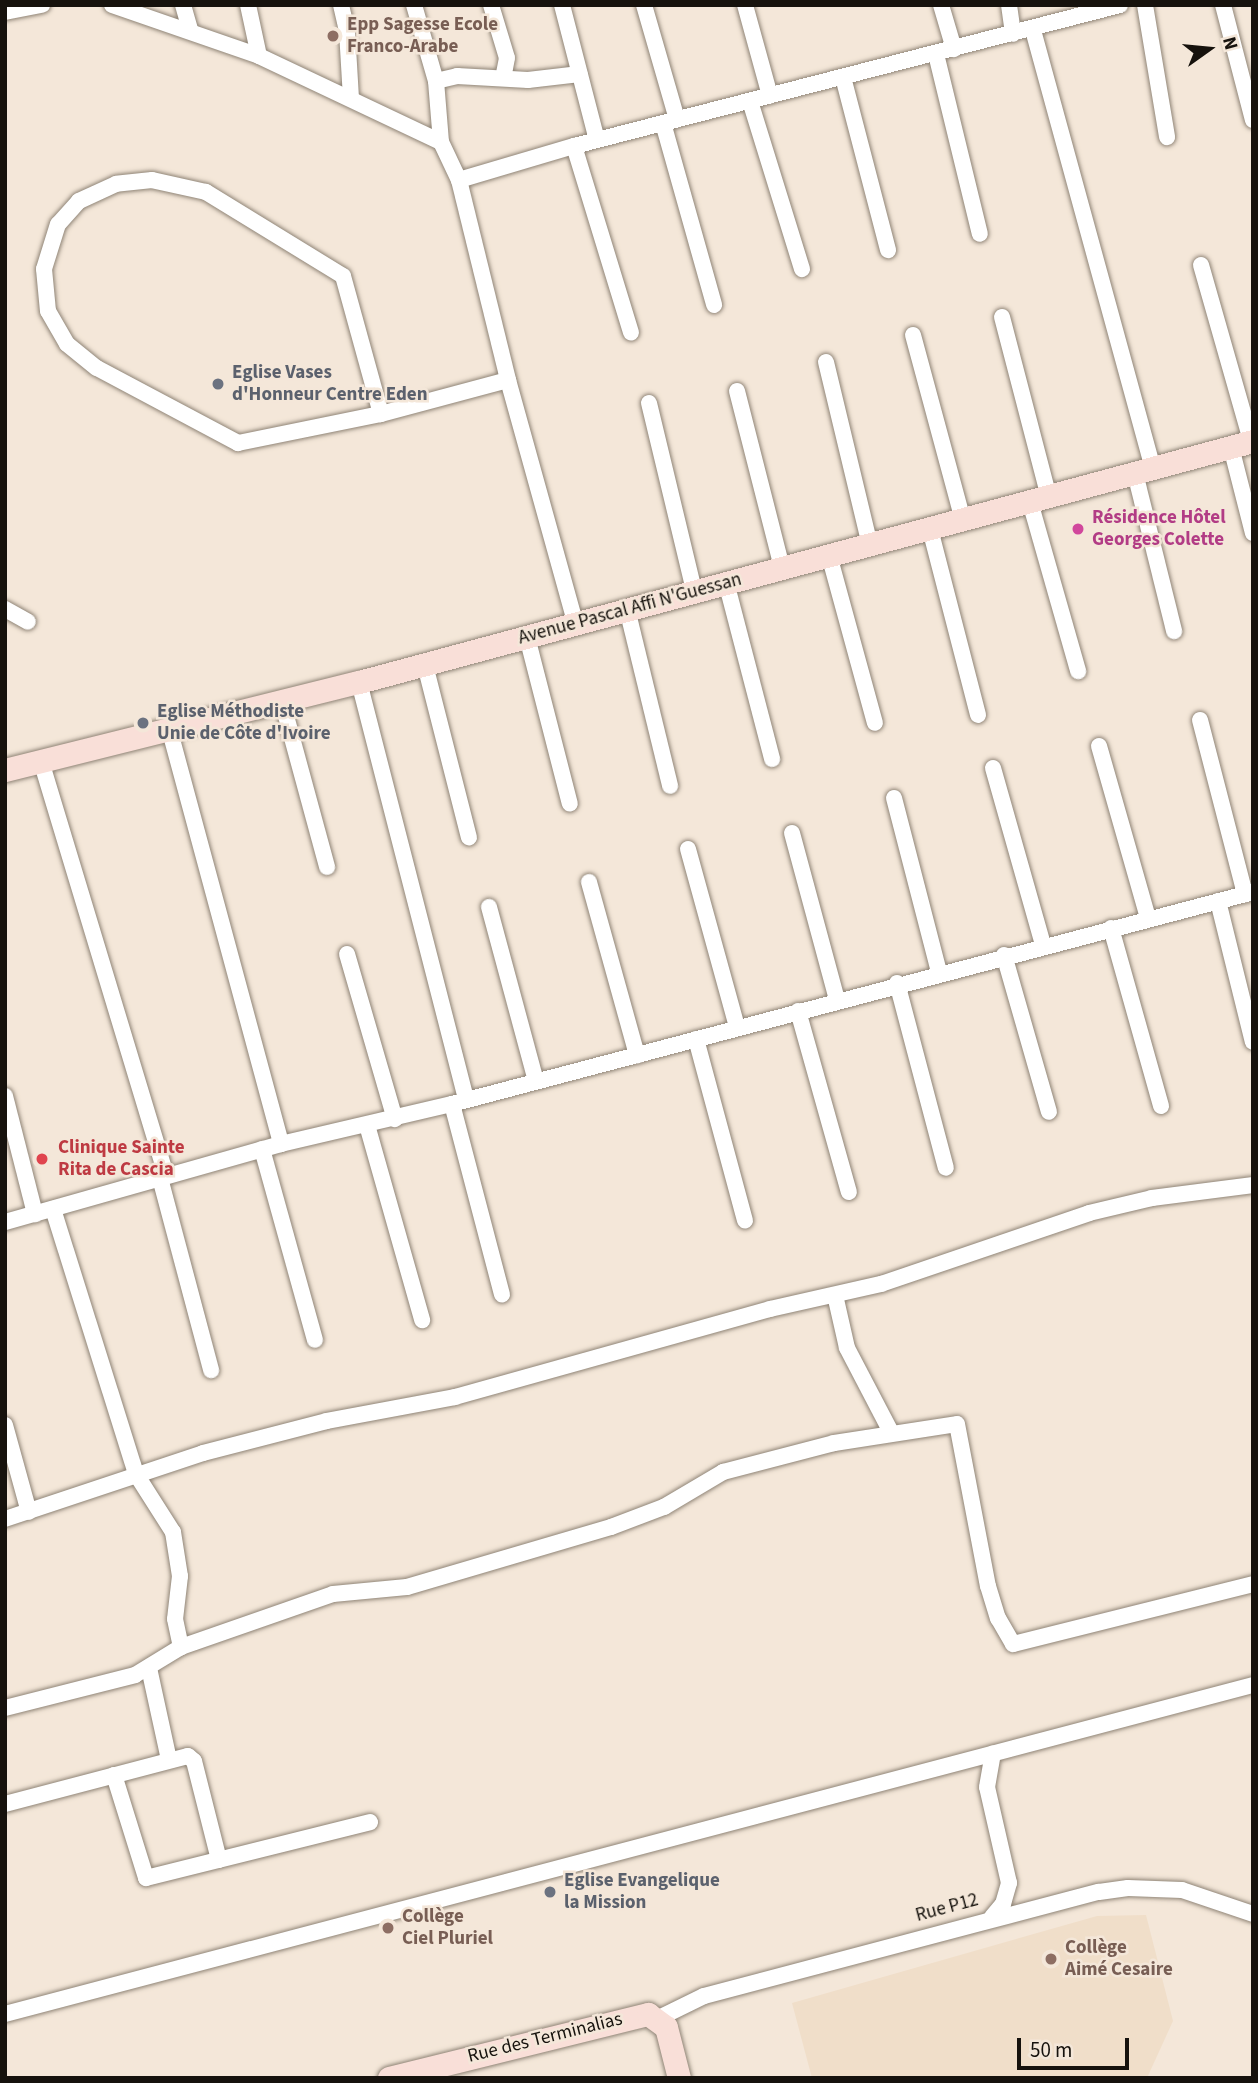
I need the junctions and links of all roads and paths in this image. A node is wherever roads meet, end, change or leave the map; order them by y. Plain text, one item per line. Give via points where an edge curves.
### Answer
1 (42, 5) edge
2 (113, 5) edge
3 (183, 5) edge
4 (248, 5) edge
5 (341, 5) edge
6 (414, 5) edge
7 (491, 5) edge
8 (562, 5) edge
9 (644, 5) edge
10 (745, 5) edge
11 (941, 5) edge
12 (1009, 5) edge
13 (1120, 5) edge
14 (1145, 5) edge
15 (1223, 5) edge
16 (135, 9) edge
17 (5, 12) edge
18 (190, 30) junction
19 (1033, 30) junction
20 (1013, 34) junction
21 (954, 49) junction
22 (936, 54) junction
23 (259, 56) junction
24 (580, 74) junction
25 (843, 77) junction
26 (503, 78) junction
27 (436, 81) junction
28 (770, 96) junction
29 (351, 98) junction
30 (750, 101) junction
31 (1253, 120) edge
32 (670, 121) junction
33 (1167, 137) dead end
34 (597, 140) junction
35 (440, 142) junction
36 (574, 146) junction
37 (459, 180) junction
38 (980, 233) dead end
39 (888, 250) dead end
40 (1201, 265) dead end
41 (802, 269) dead end
42 (714, 305) dead end
43 (1002, 317) dead end
44 (631, 332) dead end
45 (913, 335) dead end
46 (827, 362) dead end
47 (508, 380) junction
48 (737, 391) dead end
49 (649, 403) dead end
50 (381, 414) junction
51 (1245, 443) edge
52 (1144, 470) junction
53 (1039, 499) junction
54 (963, 520) junction
55 (930, 529) junction
56 (1253, 533) edge
57 (870, 545) junction
58 (829, 555) junction
59 (782, 567) junction
60 (726, 582) junction
61 (694, 590) junction
62 (5, 609) edge
63 (626, 609) junction
64 (28, 622) dead end
65 (575, 622) junction
66 (1174, 631) dead end
67 (527, 637) junction
68 (425, 665) junction
69 (1078, 671) dead end
70 (359, 682) junction
71 (282, 701) junction
72 (978, 715) dead end
73 (1200, 720) dead end
74 (875, 723) dead end
75 (169, 728) junction
76 (1099, 746) dead end
77 (772, 759) dead end
78 (41, 761) junction
79 (993, 768) dead end
80 (5, 770) edge
81 (670, 786) dead end
82 (894, 798) dead end
83 (570, 804) dead end
84 (792, 833) dead end
85 (469, 837) dead end
86 (688, 849) dead end
87 (327, 867) dead end
88 (589, 882) dead end
89 (1249, 893) edge
90 (1218, 901) junction
91 (489, 907) dead end
92 (1148, 919) junction
93 (1111, 928) junction
94 (1043, 945) junction
95 (347, 954) dead end
96 (1004, 955) junction
97 (939, 972) junction
98 (897, 983) junction
99 (837, 1000) junction
100 (798, 1011) junction
101 (737, 1027) junction
102 (696, 1039) junction
103 (1253, 1042) edge
104 (637, 1055) junction
105 (537, 1081) junction
106 (5, 1096) edge
107 (459, 1102) junction
108 (1161, 1106) dead end
109 (1049, 1112) dead end
110 (395, 1119) junction
111 (367, 1125) junction
112 (281, 1144) junction
113 (262, 1149) junction
114 (946, 1168) dead end
115 (163, 1177) junction
116 (1253, 1185) edge
117 (849, 1192) dead end
118 (53, 1209) junction
119 (35, 1214) junction
120 (745, 1221) dead end
121 (5, 1222) edge
122 (502, 1295) dead end
123 (835, 1295) junction
124 (422, 1320) dead end
125 (315, 1340) dead end
126 (211, 1370) dead end
127 (5, 1425) edge
128 (891, 1432) junction
129 (136, 1474) junction
130 (29, 1512) junction
131 (5, 1519) edge
132 (1253, 1584) edge
133 (181, 1647) junction
134 (149, 1668) junction
135 (1253, 1685) edge
136 (5, 1708) edge
137 (993, 1754) junction
138 (169, 1760) junction
139 (114, 1775) junction
140 (5, 1804) edge
141 (370, 1822) dead end
142 (219, 1860) junction
143 (1253, 1914) edge
144 (992, 1917) junction
145 (5, 2014) edge
146 (659, 2018) junction
147 (389, 2078) edge
148 (680, 2078) edge

1 - 17 street
2 - 16 street
3 - 18 street
4 - 23 street
5 - 29 street
6 - 27 street
7 - 26 street via 507,58
8 - 24 street
9 - 32 street
10 - 28 street
11 - 21 street
12 - 20 street
13 - 19 street
14 - 33 street
15 - 31 street
16 - 18 street
18 - 23 street
19 - 20 street
19 - 52 street
20 - 21 street
21 - 22 street
22 - 25 street
22 - 38 street
23 - 29 street
24 - 26 street
24 - 34 street
25 - 28 street
25 - 39 street
26 - 27 street via 457,76
27 - 35 street
28 - 30 street
29 - 35 street
30 - 32 street
30 - 41 street
32 - 34 street
32 - 42 street
34 - 36 street
35 - 37 street
36 - 37 street
36 - 44 street
37 - 47 street
40 - 51 street
43 - 53 street
45 - 54 street
46 - 57 street
47 - 50 street
47 - 65 street
48 - 59 street
49 - 61 street
50 - 50 street via 238,443 97,368 67,344 48,311 44,269 58,224 79,201 116,184 152,180 206,192 343,276
51 - 52 street, Avenue Pascal Affi N'Guessan
51 - 56 street
52 - 53 street, Avenue Pascal Affi N'Guessan
52 - 66 street
53 - 54 street, Avenue Pascal Affi N'Guessan
53 - 69 street
54 - 55 street, Avenue Pascal Affi N'Guessan
55 - 57 street, Avenue Pascal Affi N'Guessan
55 - 72 street
57 - 58 street, Avenue Pascal Affi N'Guessan
58 - 59 street, Avenue Pascal Affi N'Guessan
58 - 74 street
59 - 60 street, Avenue Pascal Affi N'Guessan
60 - 61 street, Avenue Pascal Affi N'Guessan
60 - 77 street
61 - 63 street, Avenue Pascal Affi N'Guessan
62 - 64 street
63 - 65 street, Avenue Pascal Affi N'Guessan
63 - 81 street
65 - 67 street, Avenue Pascal Affi N'Guessan
67 - 68 street, Avenue Pascal Affi N'Guessan
67 - 83 street
68 - 70 street, Avenue Pascal Affi N'Guessan
68 - 85 street
70 - 71 street, Avenue Pascal Affi N'Guessan
70 - 107 street
71 - 75 street, Avenue Pascal Affi N'Guessan
71 - 87 street
73 - 89 street
75 - 78 street, Avenue Pascal Affi N'Guessan
75 - 112 street
76 - 92 street
78 - 80 street, Avenue Pascal Affi N'Guessan
78 - 115 street
79 - 94 street
82 - 97 street
84 - 99 street
86 - 101 street
88 - 104 street
89 - 90 street
90 - 92 street
90 - 103 street
91 - 105 street
92 - 93 street
93 - 94 street
93 - 108 street
94 - 96 street
95 - 110 street
96 - 97 street
96 - 109 street
97 - 98 street
98 - 99 street
98 - 114 street
99 - 100 street
100 - 101 street
100 - 117 street
101 - 102 street
102 - 104 street
102 - 120 street
104 - 105 street
105 - 107 street
106 - 119 street
107 - 110 street
107 - 122 street
110 - 111 street
111 - 112 street
111 - 124 street
112 - 113 street
113 - 115 street
113 - 125 street
115 - 118 street
115 - 126 street
116 - 123 street via 1152,1198 1089,1213 881,1284
118 - 119 street
118 - 129 street
119 - 121 street
123 - 128 street via 847,1348
123 - 129 street via 667,1336 455,1397 327,1422
127 - 130 street
128 - 132 street via 957,1424 988,1586 1013,1644
128 - 133 street via 723,1472 664,1507 611,1527 407,1587 333,1594
129 - 130 street
129 - 133 street via 173,1532 180,1577 175,1619
130 - 131 street
133 - 134 street
134 - 136 street
134 - 138 street
135 - 137 street
137 - 144 street via 987,1787 1009,1883 1003,1904
137 - 145 street
138 - 139 street
138 - 142 street via 184,1755 194,1761
139 - 140 street
139 - 142 street via 146,1878
141 - 142 street
143 - 144 street, Rue P12 via 1182,1890 1128,1888
144 - 146 street, Rue P12 via 684,2002
146 - 147 street, Rue des Terminalias via 637,2015
146 - 148 street

